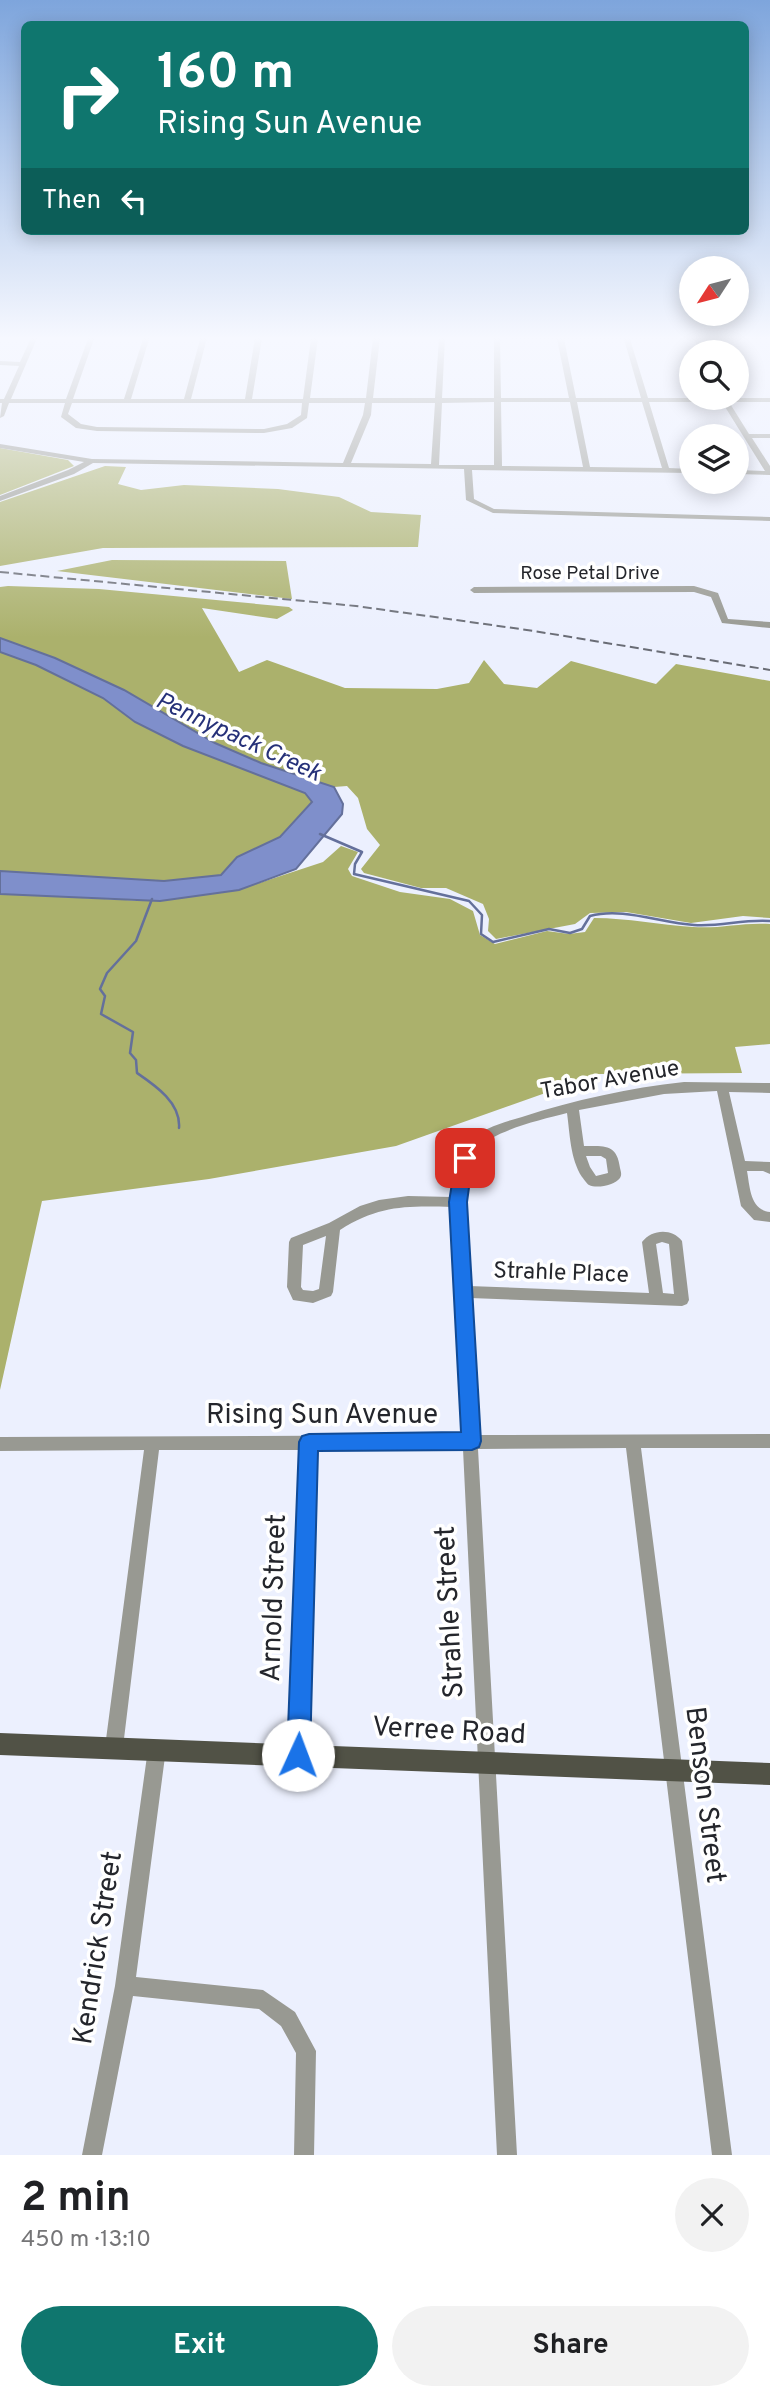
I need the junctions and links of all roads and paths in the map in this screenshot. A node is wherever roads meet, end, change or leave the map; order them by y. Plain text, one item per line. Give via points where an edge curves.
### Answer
1 (358, 437) edge
2 (436, 437) edge
3 (498, 437) edge
4 (580, 437) edge
5 (656, 437) edge
6 (749, 441) edge
7 (0, 446) edge
8 (92, 461) junction
9 (346, 465) junction
10 (435, 467) junction
11 (468, 467) junction
12 (498, 468) junction
13 (587, 469) junction
14 (666, 470) junction
15 (679, 471) edge
16 (749, 472) edge
17 (770, 472) edge
18 (0, 499) edge
19 (770, 519) edge
20 (474, 590) dead end
21 (705, 590) joint
22 (770, 625) edge
23 (722, 1087) junction
24 (770, 1088) edge
25 (573, 1109) junction
26 (501, 1127) joint
27 (581, 1151) dead end
28 (739, 1166) junction
29 (770, 1169) edge
30 (458, 1202) junction
31 (770, 1217) edge
32 (334, 1227) junction
33 (464, 1292) junction
34 (657, 1299) dead end
35 (472, 1441) junction
36 (633, 1441) junction
37 (770, 1441) edge
38 (309, 1442) junction
39 (152, 1443) junction
40 (0, 1444) edge
41 (0, 1744) edge
42 (114, 1747) junction
43 (157, 1749) junction
44 (298, 1755) junction
45 (486, 1763) junction
46 (675, 1772) junction
47 (770, 1774) edge
48 (125, 1986) junction
49 (92, 2155) edge
50 (304, 2155) edge
51 (507, 2155) edge
52 (722, 2155) edge

1 - 9 street
2 - 10 street
3 - 12 street
4 - 13 street
5 - 14 street
6 - 17 street
7 - 8 street
8 - 9 street
8 - 18 street
9 - 10 street
10 - 11 street
11 - 12 street
11 - 19 street via 470,500 493,511
12 - 13 street
13 - 14 street
14 - 15 street
16 - 17 street
20 - 21 street, Rose Petal Drive
21 - 22 street via 715,595 725,621
23 - 24 street, Tabor Avenue
23 - 25 street, Tabor Avenue via 681,1087
23 - 28 street
25 - 26 street, Tabor Avenue
25 - 27 street
26 - 30 street, Strahle Street via 471,1146
28 - 29 street
28 - 31 street via 748,1206 759,1216
30 - 32 street via 373,1205
30 - 33 street, Strahle Street
32 - 32 street via 326,1292 298,1296 294,1287 296,1242
33 - 34 street, Strahle Place
33 - 35 street, Strahle Street
35 - 36 street, Rising Sun Avenue
35 - 38 street, Rising Sun Avenue
35 - 45 street, Strahle Street
36 - 37 street, Rising Sun Avenue
36 - 46 street, Benson Street
38 - 39 street, Rising Sun Avenue
38 - 44 street, Arnold Street
39 - 40 street, Rising Sun Avenue
39 - 42 street
41 - 42 main road, Verree Road
42 - 43 main road, Verree Road
43 - 44 main road, Verree Road
43 - 48 street, Kendrick Street
44 - 45 main road, Verree Road
45 - 46 main road, Verree Road
45 - 51 street, Strahle Street
46 - 47 main road, Verree Road
46 - 52 street, Benson Street
48 - 49 street, Kendrick Street
48 - 50 street via 262,2000 288,2019 306,2050

